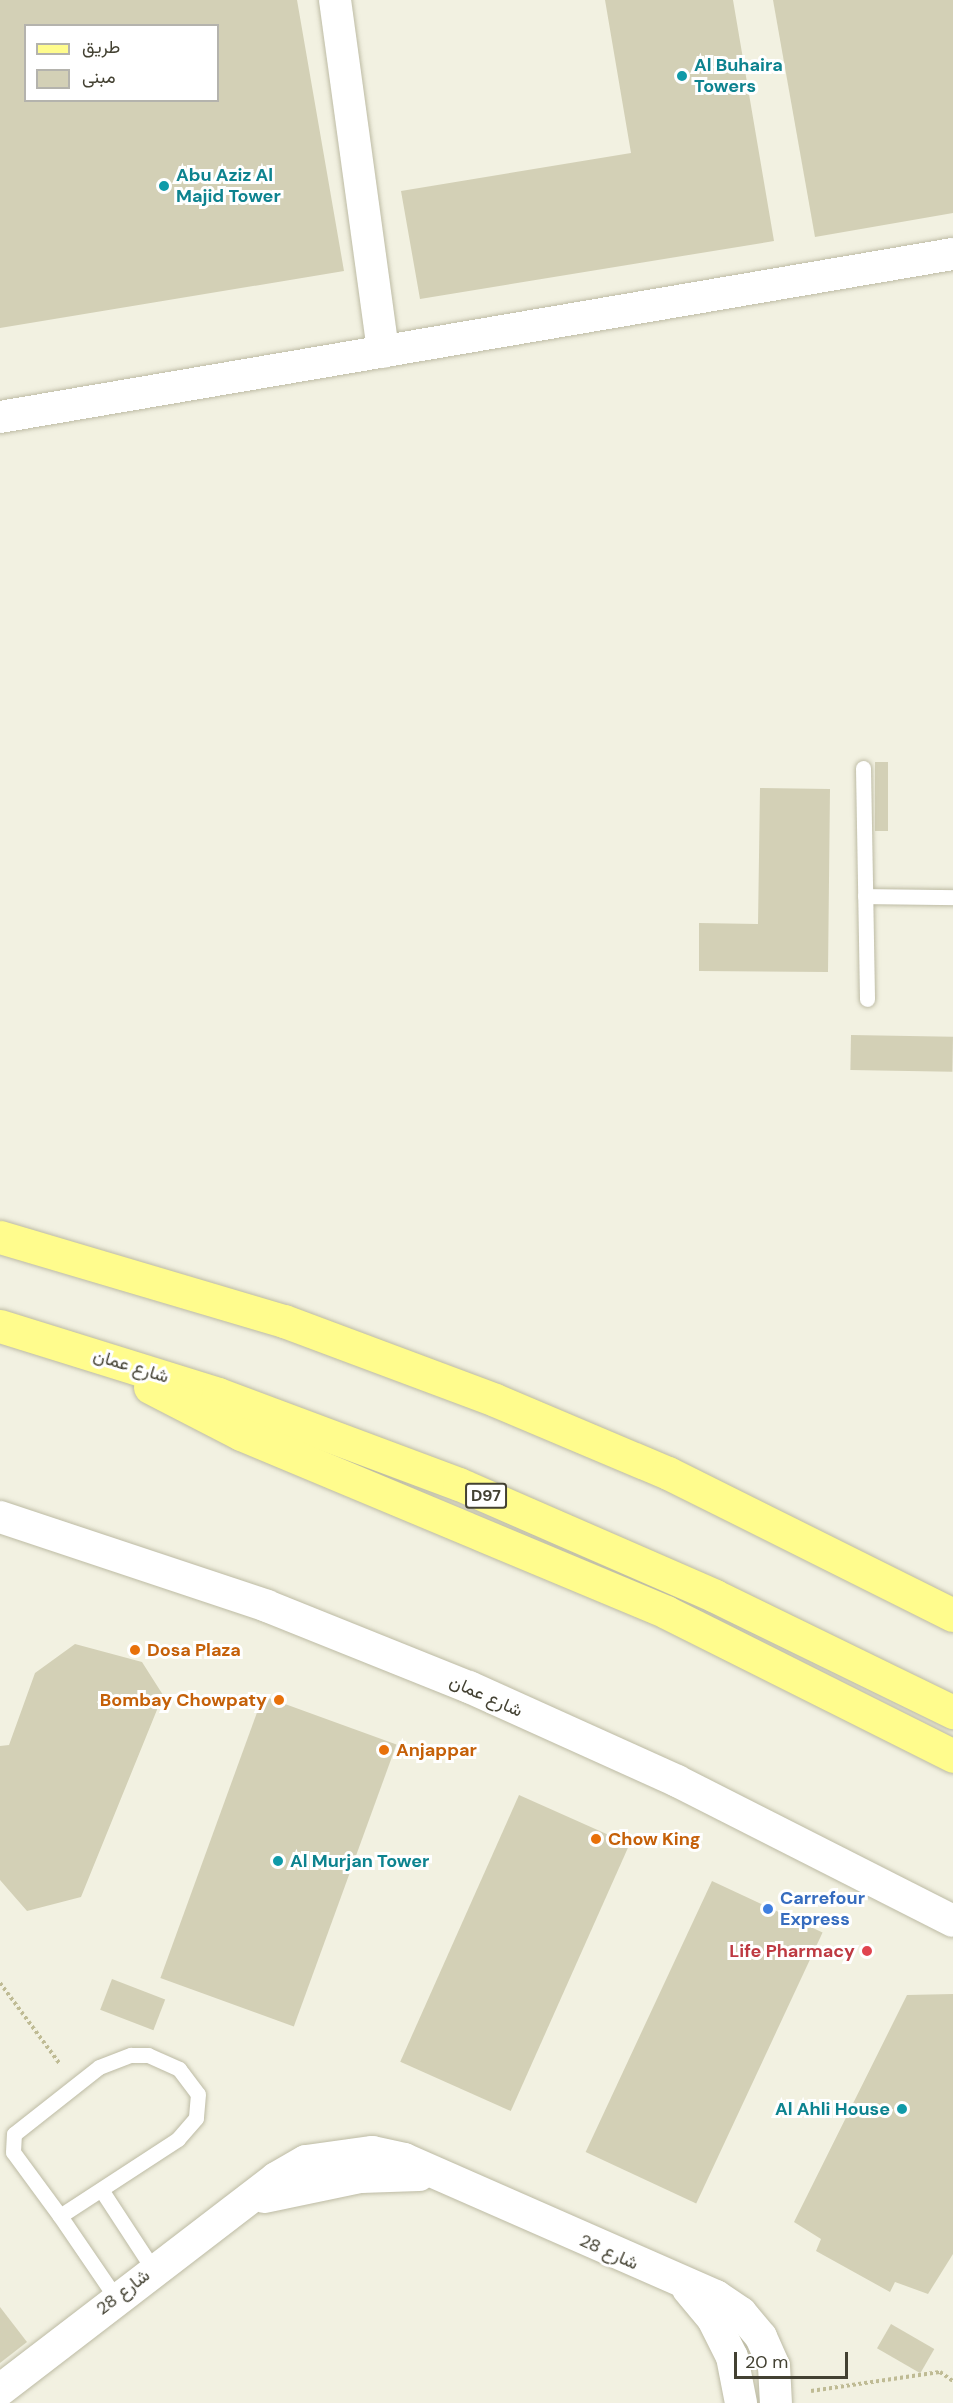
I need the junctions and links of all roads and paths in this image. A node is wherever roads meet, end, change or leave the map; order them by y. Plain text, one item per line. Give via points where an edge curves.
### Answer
1 (335, 0) edge
2 (953, 255) edge
3 (383, 352) junction
4 (0, 417) edge
5 (863, 768) dead end
6 (865, 896) junction
7 (953, 897) edge
8 (867, 999) dead end
9 (0, 1237) edge
10 (0, 1326) edge
11 (100, 1356) junction
12 (0, 1517) edge
13 (953, 1615) edge
14 (953, 1712) edge
15 (953, 1756) edge
16 (953, 1921) edge
17 (0, 1983) edge
18 (75, 2084) junction
19 (102, 2191) junction
20 (60, 2216) junction
21 (153, 2269) junction
22 (686, 2286) junction
23 (116, 2298) junction
24 (953, 2381) edge
25 (0, 2390) edge
26 (777, 2400) edge
27 (741, 2403) edge

1 - 3 street
2 - 3 street
3 - 4 street
5 - 6 lane
6 - 7 lane
6 - 8 lane
9 - 13 main road via 284,1321 495,1400 668,1473
10 - 11 main road, شارع عمان / D97
11 - 14 main road, شارع عمان / D97 via 248,1405 459,1484 737,1606
11 - 15 main road via 241,1434 666,1612
12 - 16 street, شارع عمان via 267,1606 469,1687 677,1781
17 - 18 path
18 - 19 lane via 115,2059 148,2055 179,2069 198,2094 196,2118 189,2130
18 - 20 lane via 18,2129 12,2140 13,2152
19 - 20 lane
19 - 21 lane
20 - 23 lane
21 - 22 street, شارع 28 via 306,2161 338,2152 382,2154
21 - 23 street, شارع 28
22 - 26 street, شارع 28 via 716,2296 741,2313 761,2337 774,2366
22 - 27 street, شارع 28 via 713,2319 732,2357
23 - 25 street, شارع 28
24 - 26 path via 940,2372

